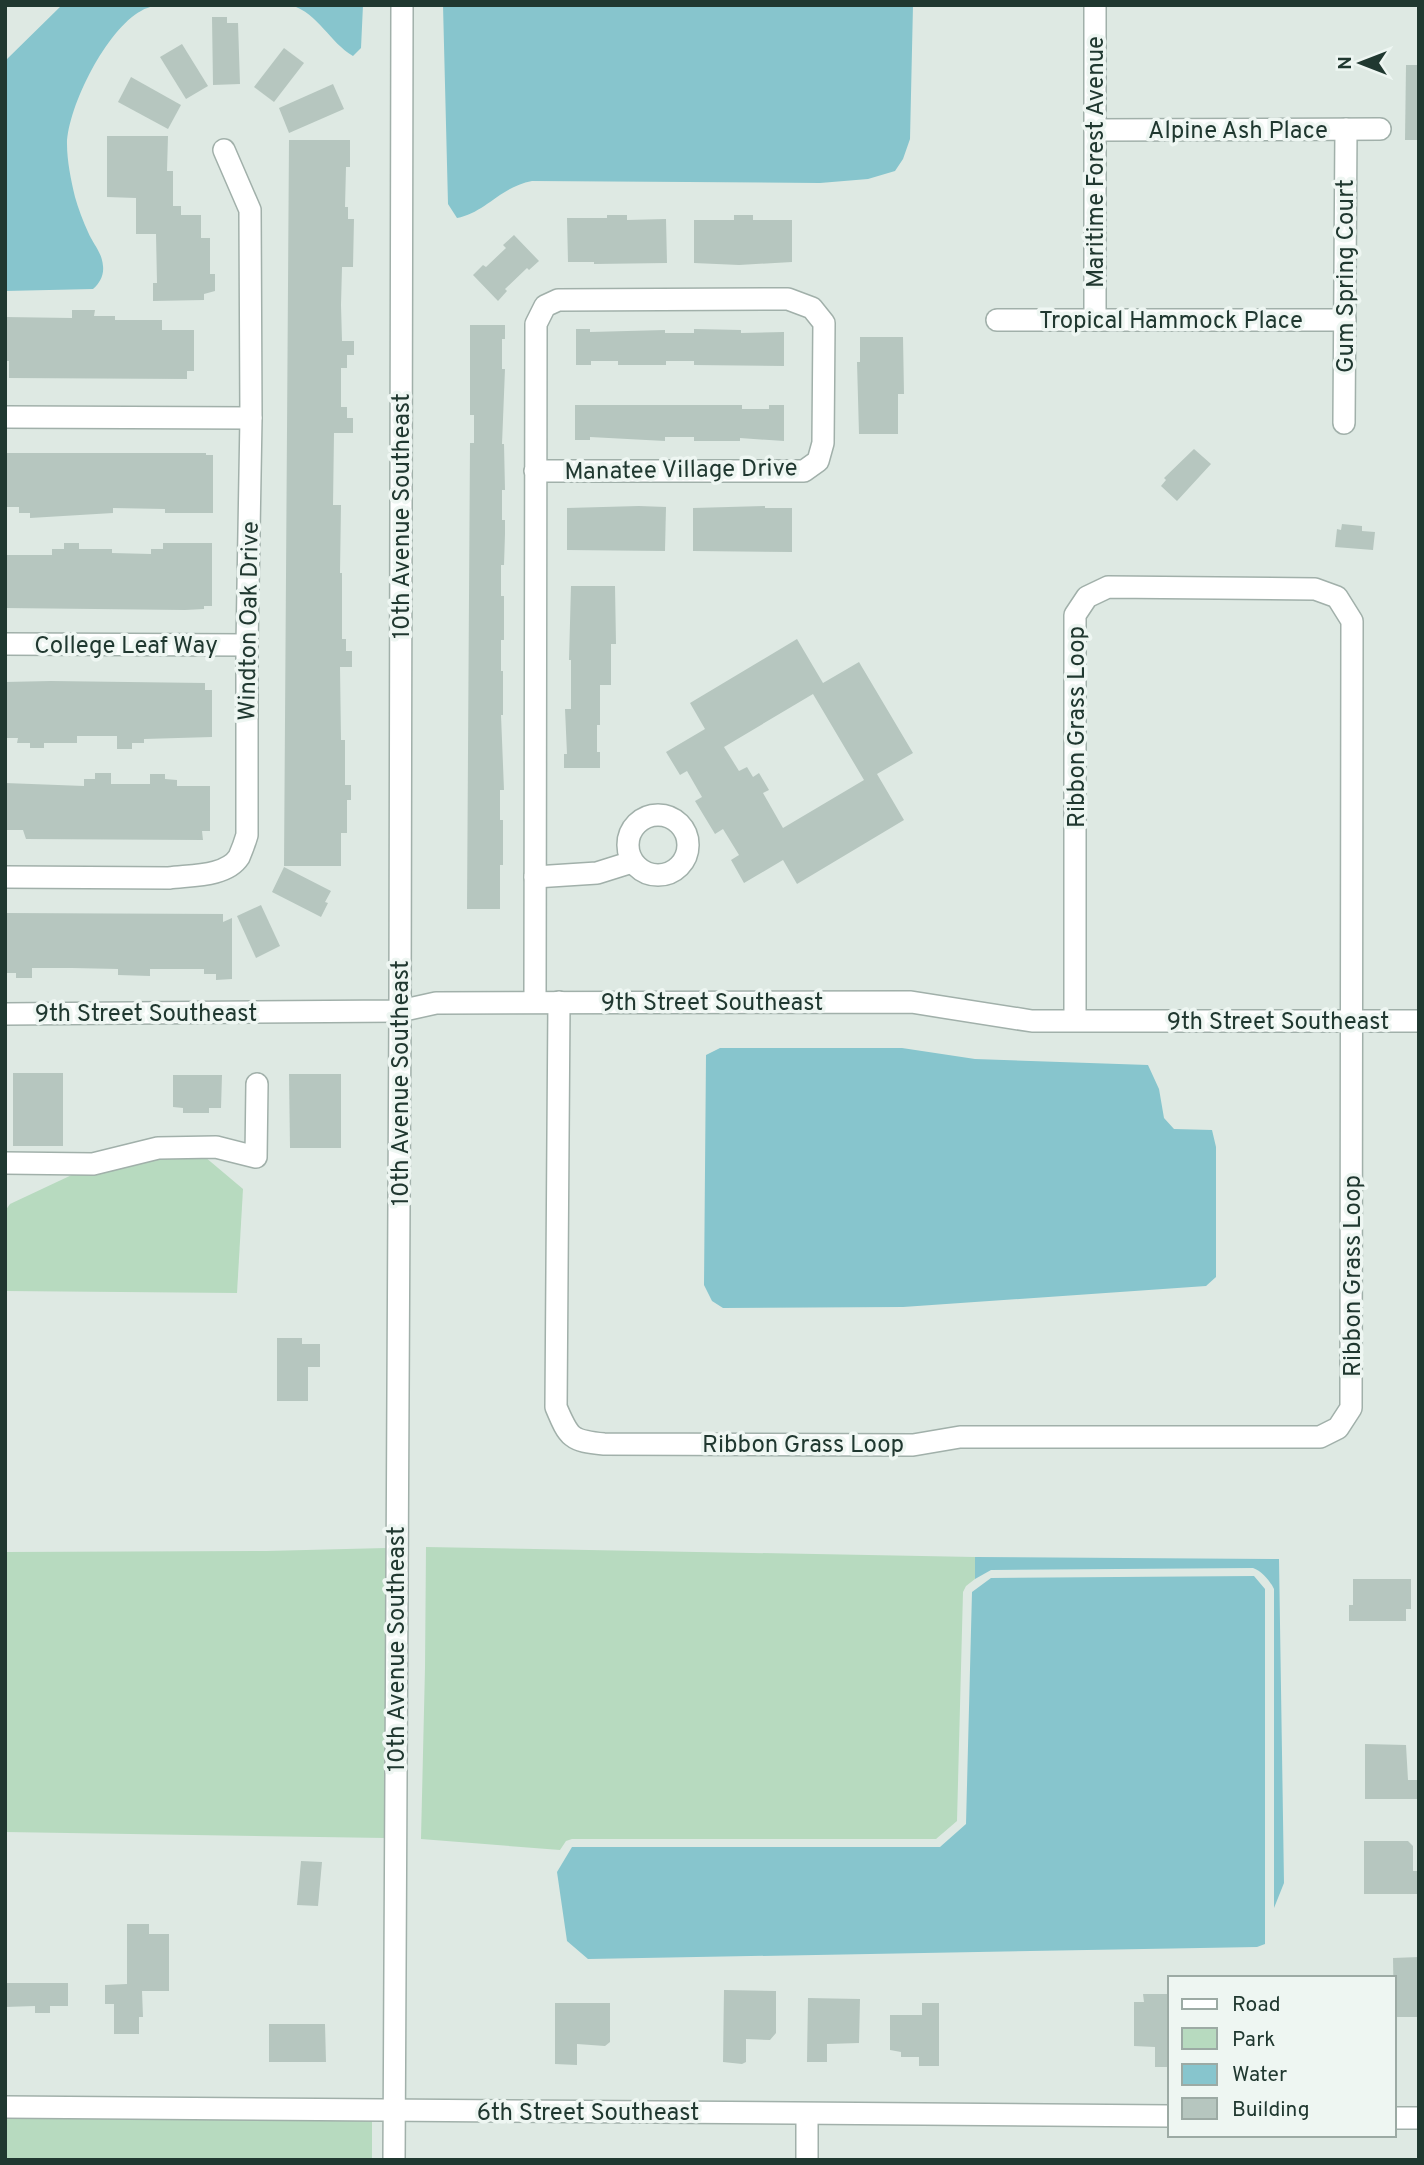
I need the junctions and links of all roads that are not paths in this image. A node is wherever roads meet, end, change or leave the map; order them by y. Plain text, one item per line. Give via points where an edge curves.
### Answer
1 (402, 5) edge
2 (1095, 5) edge
3 (1346, 129) junction
4 (1380, 129) dead end
5 (1096, 131) junction
6 (224, 150) dead end
7 (997, 320) dead end
8 (1095, 320) junction
9 (1345, 320) junction
10 (5, 417) edge
11 (251, 418) junction
12 (1345, 423) dead end
13 (536, 471) junction
14 (5, 644) edge
15 (247, 645) junction
16 (632, 862) dead end
17 (5, 877) edge
18 (535, 877) junction
19 (535, 1002) junction
20 (559, 1002) junction
21 (400, 1011) junction
22 (5, 1014) edge
23 (1075, 1020) junction
24 (1352, 1021) junction
25 (1419, 1021) edge
26 (257, 1084) dead end
27 (5, 1163) edge
28 (5, 2106) edge
29 (393, 2110) junction
30 (807, 2113) junction
31 (1168, 2116) edge
32 (1396, 2118) edge
33 (1419, 2118) edge
34 (394, 2160) edge
35 (807, 2160) edge

1 - 21 street, 10th Avenue Southeast
2 - 5 street, Maritime Forest Avenue
3 - 4 street, Alpine Ash Place
3 - 5 street, Alpine Ash Place
3 - 9 street, Gum Spring Court
5 - 8 street, Maritime Forest Avenue
6 - 11 street, Windton Oak Drive via 250,210
7 - 8 street, Tropical Hammock Place
8 - 9 street, Tropical Hammock Place
9 - 12 street, Gum Spring Court
10 - 11 street
11 - 15 street, Windton Oak Drive
13 - 13 street, Manatee Village Drive via 536,324 545,306 558,300 788,299 812,308 824,323 823,443 818,461 804,471
13 - 18 street, Manatee Village Drive
14 - 15 street, College Leaf Way
15 - 17 street, Windton Oak Drive via 247,835 237,859 222,870 170,878
16 - 18 street via 597,873
18 - 19 street, Manatee Village Drive
19 - 20 street, 9th Street Southeast
19 - 21 street, 9th Street Southeast via 436,1003
20 - 23 street, 9th Street Southeast via 911,1002 1032,1021
20 - 24 street, Ribbon Grass Loop via 556,1407 565,1428 580,1442 604,1444 913,1445 960,1437 1320,1437 1338,1428 1351,1408
21 - 22 street, 9th Street Southeast
21 - 29 street, 10th Avenue Southeast
23 - 24 street, 9th Street Southeast
23 - 24 street, Ribbon Grass Loop via 1075,615 1087,597 1108,587 1315,589 1337,597 1352,621
24 - 25 street, 9th Street Southeast
26 - 27 street via 256,1157 216,1147 158,1148 93,1164
28 - 29 street, 6th Street Southeast
29 - 30 street, 6th Street Southeast
29 - 34 street, 10th Avenue Southeast
30 - 31 street, 6th Street Southeast
30 - 35 street
32 - 33 street

